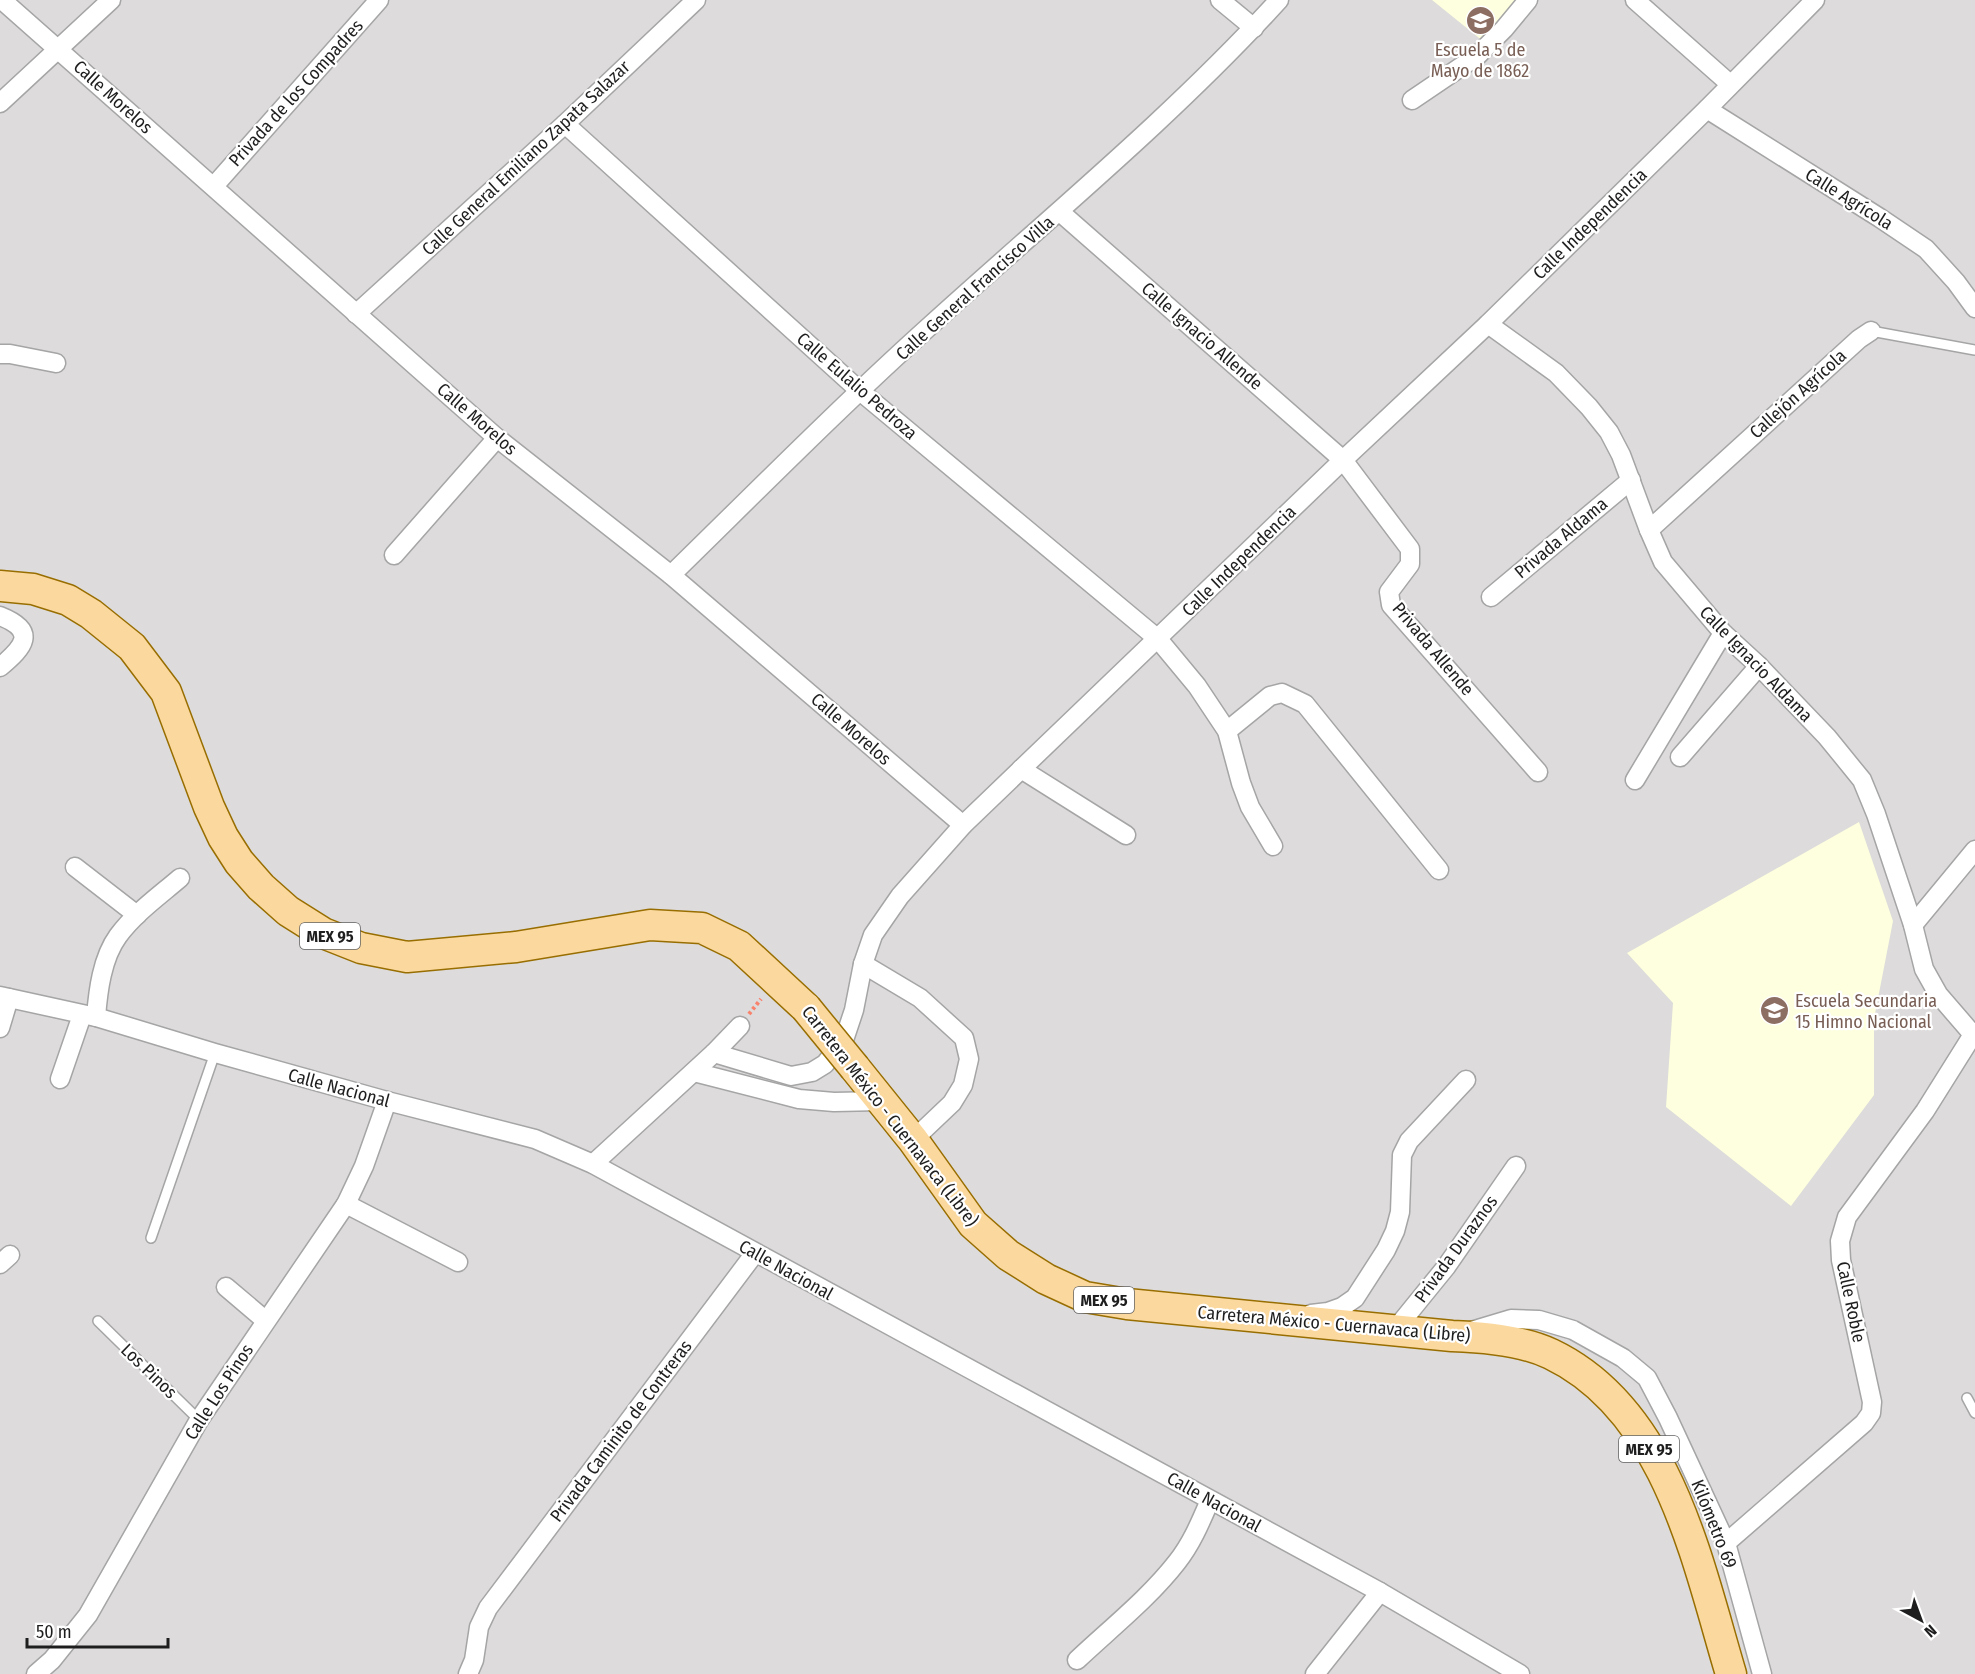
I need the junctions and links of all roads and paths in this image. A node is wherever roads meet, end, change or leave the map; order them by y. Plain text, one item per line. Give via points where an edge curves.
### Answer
1 (2, 0) edge
2 (111, 0) edge
3 (379, 0) edge
4 (696, 0) edge
5 (1220, 0) edge
6 (1279, 0) edge
7 (1528, 0) edge
8 (1635, 0) edge
9 (1815, 0) edge
10 (1254, 28) junction
11 (59, 49) junction
12 (1730, 84) junction
13 (1412, 100) dead end
14 (0, 103) edge
15 (1707, 110) junction
16 (565, 124) junction
17 (214, 186) junction
18 (1060, 212) junction
19 (1975, 308) edge
20 (356, 314) junction
21 (1488, 324) junction
22 (1871, 331) joint
23 (1975, 350) edge
24 (0, 354) edge
25 (56, 363) dead end
26 (860, 391) junction
27 (497, 438) junction
28 (1343, 460) junction
29 (1631, 480) junction
30 (1649, 530) junction
31 (394, 555) dead end
32 (671, 576) junction
33 (0, 586) edge
34 (1491, 597) dead end
35 (0, 616) edge
36 (1723, 633) junction
37 (1158, 639) junction
38 (1760, 666) junction
39 (0, 667) edge
40 (1227, 731) junction
41 (1680, 757) dead end
42 (1021, 769) junction
43 (1538, 772) dead end
44 (1635, 780) dead end
45 (963, 825) junction
46 (1126, 835) dead end
47 (1273, 846) dead end
48 (1975, 850) edge
49 (75, 867) dead end
50 (1439, 870) dead end
51 (180, 878) dead end
52 (137, 915) junction
53 (1913, 925) junction
54 (863, 964) junction
55 (5, 997) edge
56 (89, 1016) junction
57 (740, 1026) dead end
58 (0, 1028) edge
59 (1974, 1036) edge
60 (214, 1053) junction
61 (714, 1053) junction
62 (694, 1072) junction
63 (60, 1079) dead end
64 (1466, 1080) dead end
65 (387, 1101) junction
66 (881, 1101) junction
67 (913, 1140) junction
68 (594, 1164) junction
69 (1516, 1166) dead end
70 (346, 1204) junction
71 (151, 1238) dead end
72 (755, 1253) junction
73 (458, 1262) dead end
74 (226, 1287) dead end
75 (265, 1320) junction
76 (1273, 1320) junction
77 (98, 1321) dead end
78 (1394, 1330) junction
79 (1452, 1336) junction
80 (1967, 1398) dead end
81 (1975, 1413) edge
82 (199, 1420) junction
83 (1210, 1500) junction
84 (1726, 1543) junction
85 (1380, 1592) junction
86 (1077, 1660) dead end
87 (36, 1674) edge
88 (468, 1674) edge
89 (1315, 1674) edge
90 (1520, 1674) edge
91 (1731, 1674) edge
92 (1762, 1674) edge

1 - 11 street, Calle Morelos
2 - 11 street
3 - 17 street, Privada de los Compadres
4 - 16 street, Calle General Emiliano Zapata Salazar
5 - 10 street
6 - 10 street, Calle General Francisco Villa
7 - 13 street via 1477,56
8 - 12 street
9 - 12 street, Calle Independencia
10 - 18 street, Calle General Francisco Villa
11 - 14 street
11 - 17 street, Calle Morelos
12 - 15 street, Calle Independencia
15 - 19 street, Calle Agrícola via 1926,249
15 - 21 street, Calle Independencia
16 - 20 street, Calle General Emiliano Zapata Salazar
16 - 26 street, Calle Eulalio Pedroza
17 - 20 street, Calle Morelos
18 - 26 street, Calle General Francisco Villa
18 - 28 street, Calle Ignacio Allende
20 - 27 street, Calle Morelos
21 - 28 street, Calle Independencia
21 - 29 street, Calle Ignacio Aldama via 1556,373 1589,407 1609,432
22 - 23 lane, Callejón Agrícola
22 - 30 street, Callejón Agrícola
24 - 25 street
26 - 32 street, Calle General Francisco Villa
26 - 37 street, Calle Eulalio Pedroza
27 - 31 street
27 - 32 street, Calle Morelos
28 - 37 street, Calle Independencia
28 - 43 street, Privada Allende via 1410,549 1410,564 1389,592 1392,605
29 - 30 street, Calle Ignacio Aldama
29 - 34 street, Privada Aldama
30 - 36 street, Calle Ignacio Aldama via 1664,562
32 - 45 street, Calle Morelos
33 - 66 main road, Carretera México - Cuernavaca (Libre) / MEX 95, bridge via 33,589 68,600 132,647 166,692 209,807 239,862 261,887 322,933 361,948 407,957 516,947 650,925 702,928 739,946 806,1008
35 - 39 street via 21,628 25,636 16,653
36 - 38 street, Calle Ignacio Aldama
36 - 44 street
37 - 40 street, Calle Eulalio Pedroza
37 - 42 street, Calle Independencia
38 - 41 street
38 - 53 street, Calle Ignacio Aldama via 1862,780
40 - 47 street, Calle Eulalio Pedroza via 1250,807
40 - 50 street via 1270,696 1282,693 1305,704
42 - 45 street, Calle Independencia
42 - 46 street
45 - 54 street, Calle Independencia via 900,896 873,935
48 - 53 street
49 - 52 street
51 - 52 street
52 - 56 street via 109,953
53 - 59 street, Calle Ignacio Aldama via 1924,969 1938,994
54 - 61 street, Calle Independencia via 844,1040 825,1064 812,1072 791,1076
54 - 67 street via 920,998 964,1038 969,1059 963,1085 952,1103
55 - 56 street, Calle Nacional
55 - 58 street
56 - 60 street, Calle Nacional
56 - 63 street
57 - 61 street
59 - 84 street, Calle Roble via 1847,1217 1840,1241 1871,1413
60 - 65 street, Calle Nacional
60 - 71 lane
61 - 62 street
62 - 66 street via 799,1099
62 - 68 street
64 - 76 street via 1409,1141 1402,1155 1400,1212 1395,1231 1355,1298 1328,1312
65 - 68 street, Calle Nacional via 535,1138
65 - 70 street, Calle Los Pinos
66 - 67 main road, Carretera México - Cuernavaca (Libre) / MEX 95
67 - 76 main road, Carretera México - Cuernavaca (Libre) / MEX 95 via 973,1224 1008,1255 1046,1279 1085,1297
68 - 72 street, Calle Nacional
69 - 78 street, Privada Duraznos via 1446,1267
70 - 73 street
70 - 75 street, Calle Los Pinos
72 - 83 street, Calle Nacional
72 - 88 street, Privada Caminito de Contreras via 488,1608 479,1627
74 - 75 street
75 - 82 street, Calle Los Pinos
76 - 78 main road, Carretera México - Cuernavaca (Libre) / MEX 95
77 - 82 lane, Los Pinos
78 - 79 main road, Carretera México - Cuernavaca (Libre) / MEX 95
79 - 84 street, Kilómetro 69 via 1511,1319 1539,1320 1573,1330 1623,1358 1647,1378
79 - 91 main road, Carretera México - Cuernavaca (Libre) / MEX 95 via 1550,1353 1580,1371 1618,1405 1657,1460 1674,1497
80 - 81 lane
82 - 87 street, Calle Los Pinos via 88,1615
83 - 85 street, Calle Nacional
83 - 86 street via 1178,1561 1155,1588
84 - 92 street, Kilómetro 69
85 - 89 street
85 - 90 street, Calle Nacional

